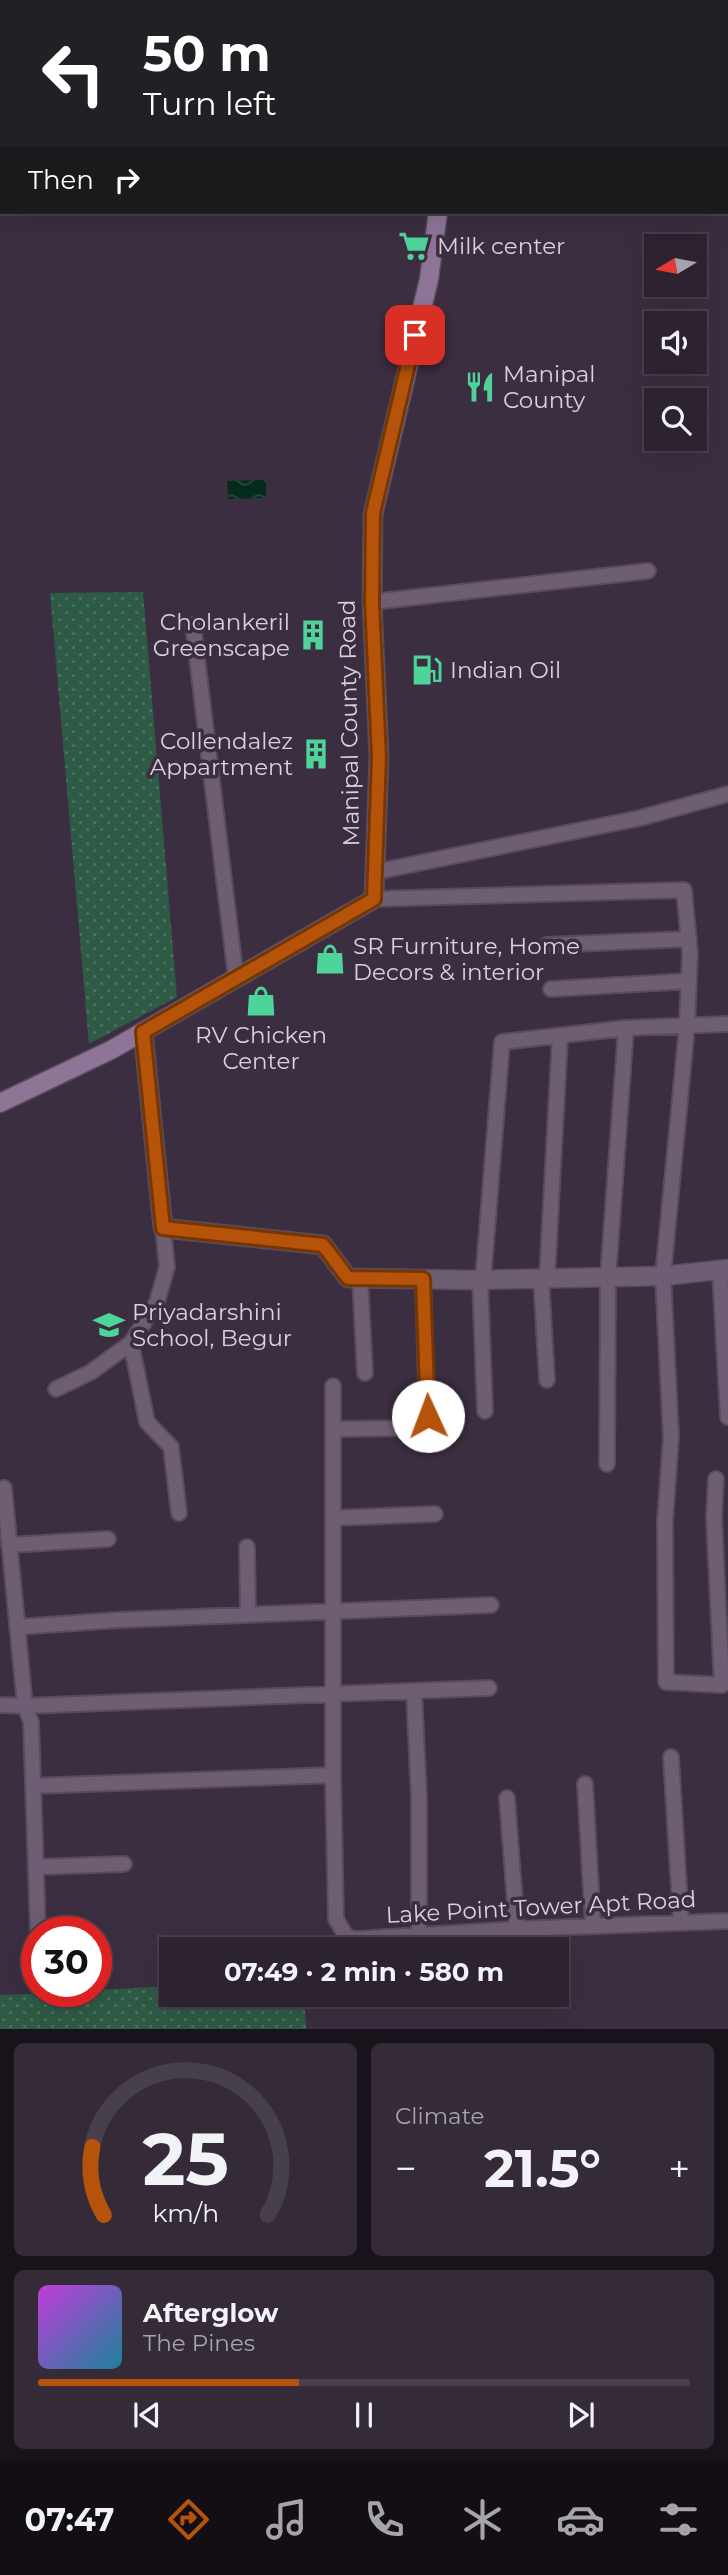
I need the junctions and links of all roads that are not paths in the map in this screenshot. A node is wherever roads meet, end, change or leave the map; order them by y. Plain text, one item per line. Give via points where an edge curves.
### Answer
1 (438, 214) edge
2 (648, 571) dead end
3 (372, 602) junction
4 (193, 625) dead end
5 (728, 794) edge
6 (375, 872) junction
7 (374, 899) junction
8 (689, 939) junction
9 (547, 945) dead end
10 (236, 978) junction
11 (689, 981) junction
12 (551, 989) dead end
13 (728, 1024) edge
14 (687, 1026) junction
15 (626, 1028) junction
16 (143, 1032) junction
17 (560, 1037) junction
18 (0, 1102) edge
19 (163, 1228) junction
20 (724, 1269) edge
21 (663, 1276) junction
22 (608, 1277) junction
23 (359, 1278) junction
24 (544, 1278) junction
25 (423, 1279) junction
26 (481, 1280) junction
27 (131, 1343) junction
28 (365, 1373) dead end
29 (547, 1380) dead end
30 (333, 1386) dead end
31 (55, 1389) dead end
32 (485, 1411) dead end
33 (428, 1416) dead end
34 (728, 1417) edge
35 (414, 1428) dead end
36 (333, 1429) junction
37 (607, 1464) dead end
38 (716, 1479) dead end
39 (4, 1488) dead end
40 (180, 1513) dead end
41 (435, 1514) dead end
42 (713, 1517) junction
43 (332, 1518) junction
44 (728, 1522) edge
45 (108, 1539) dead end
46 (9, 1545) junction
47 (247, 1547) dead end
48 (491, 1605) dead end
49 (332, 1612) junction
50 (248, 1615) junction
51 (17, 1627) junction
52 (489, 1688) dead end
53 (414, 1691) junction
54 (332, 1693) junction
55 (0, 1704) edge
56 (25, 1706) junction
57 (671, 1758) dead end
58 (332, 1775) junction
59 (585, 1784) dead end
60 (33, 1786) junction
61 (507, 1798) dead end
62 (124, 1864) dead end
63 (36, 1867) junction
64 (38, 1916) edge
65 (728, 1921) edge
66 (681, 1922) junction
67 (593, 1926) junction
68 (517, 1929) junction
69 (348, 1937) edge
70 (419, 1937) joint

1 - 3 main road, Manipal County Road via 429,279 373,513
2 - 3 street
3 - 6 main road, Manipal County Road via 379,757
4 - 10 street
5 - 6 street via 640,818
6 - 7 main road, Manipal County Road
7 - 8 street via 684,890
7 - 10 main road
8 - 9 street
8 - 11 street
10 - 16 main road
11 - 12 street
11 - 14 street
13 - 14 street
14 - 15 street
14 - 21 street
15 - 17 street
15 - 22 street
16 - 18 main road
16 - 19 street
17 - 24 street
17 - 26 street via 502,1042
19 - 23 street via 323,1245 348,1278
19 - 27 street via 167,1267 157,1302
20 - 21 street
20 - 34 street
21 - 22 street
21 - 42 street via 671,1437 666,1682 722,1685
22 - 24 street
22 - 37 street
23 - 25 street
23 - 28 street
24 - 26 street
24 - 29 street
25 - 26 street
25 - 33 street
26 - 32 street
27 - 31 street via 91,1372
27 - 40 street via 147,1422 171,1447
30 - 36 street
35 - 36 street
36 - 43 street
38 - 42 street
39 - 46 street
41 - 43 street
42 - 44 street
43 - 49 street
45 - 46 street
46 - 51 street
47 - 50 street
48 - 49 street
49 - 50 street
49 - 54 street
50 - 51 street
51 - 56 street
52 - 53 street
53 - 54 street
53 - 70 street
54 - 56 street
54 - 58 street
55 - 56 street
56 - 60 street via 31,1722
57 - 66 street
58 - 60 street
58 - 69 street, Lake Point Tower Apt Road via 336,1919
59 - 67 street
60 - 63 street
61 - 68 street
62 - 63 street
63 - 64 street
65 - 66 street, Lake Point Tower Apt Road
66 - 67 street, Lake Point Tower Apt Road
67 - 68 street, Lake Point Tower Apt Road
68 - 70 street, Lake Point Tower Apt Road

